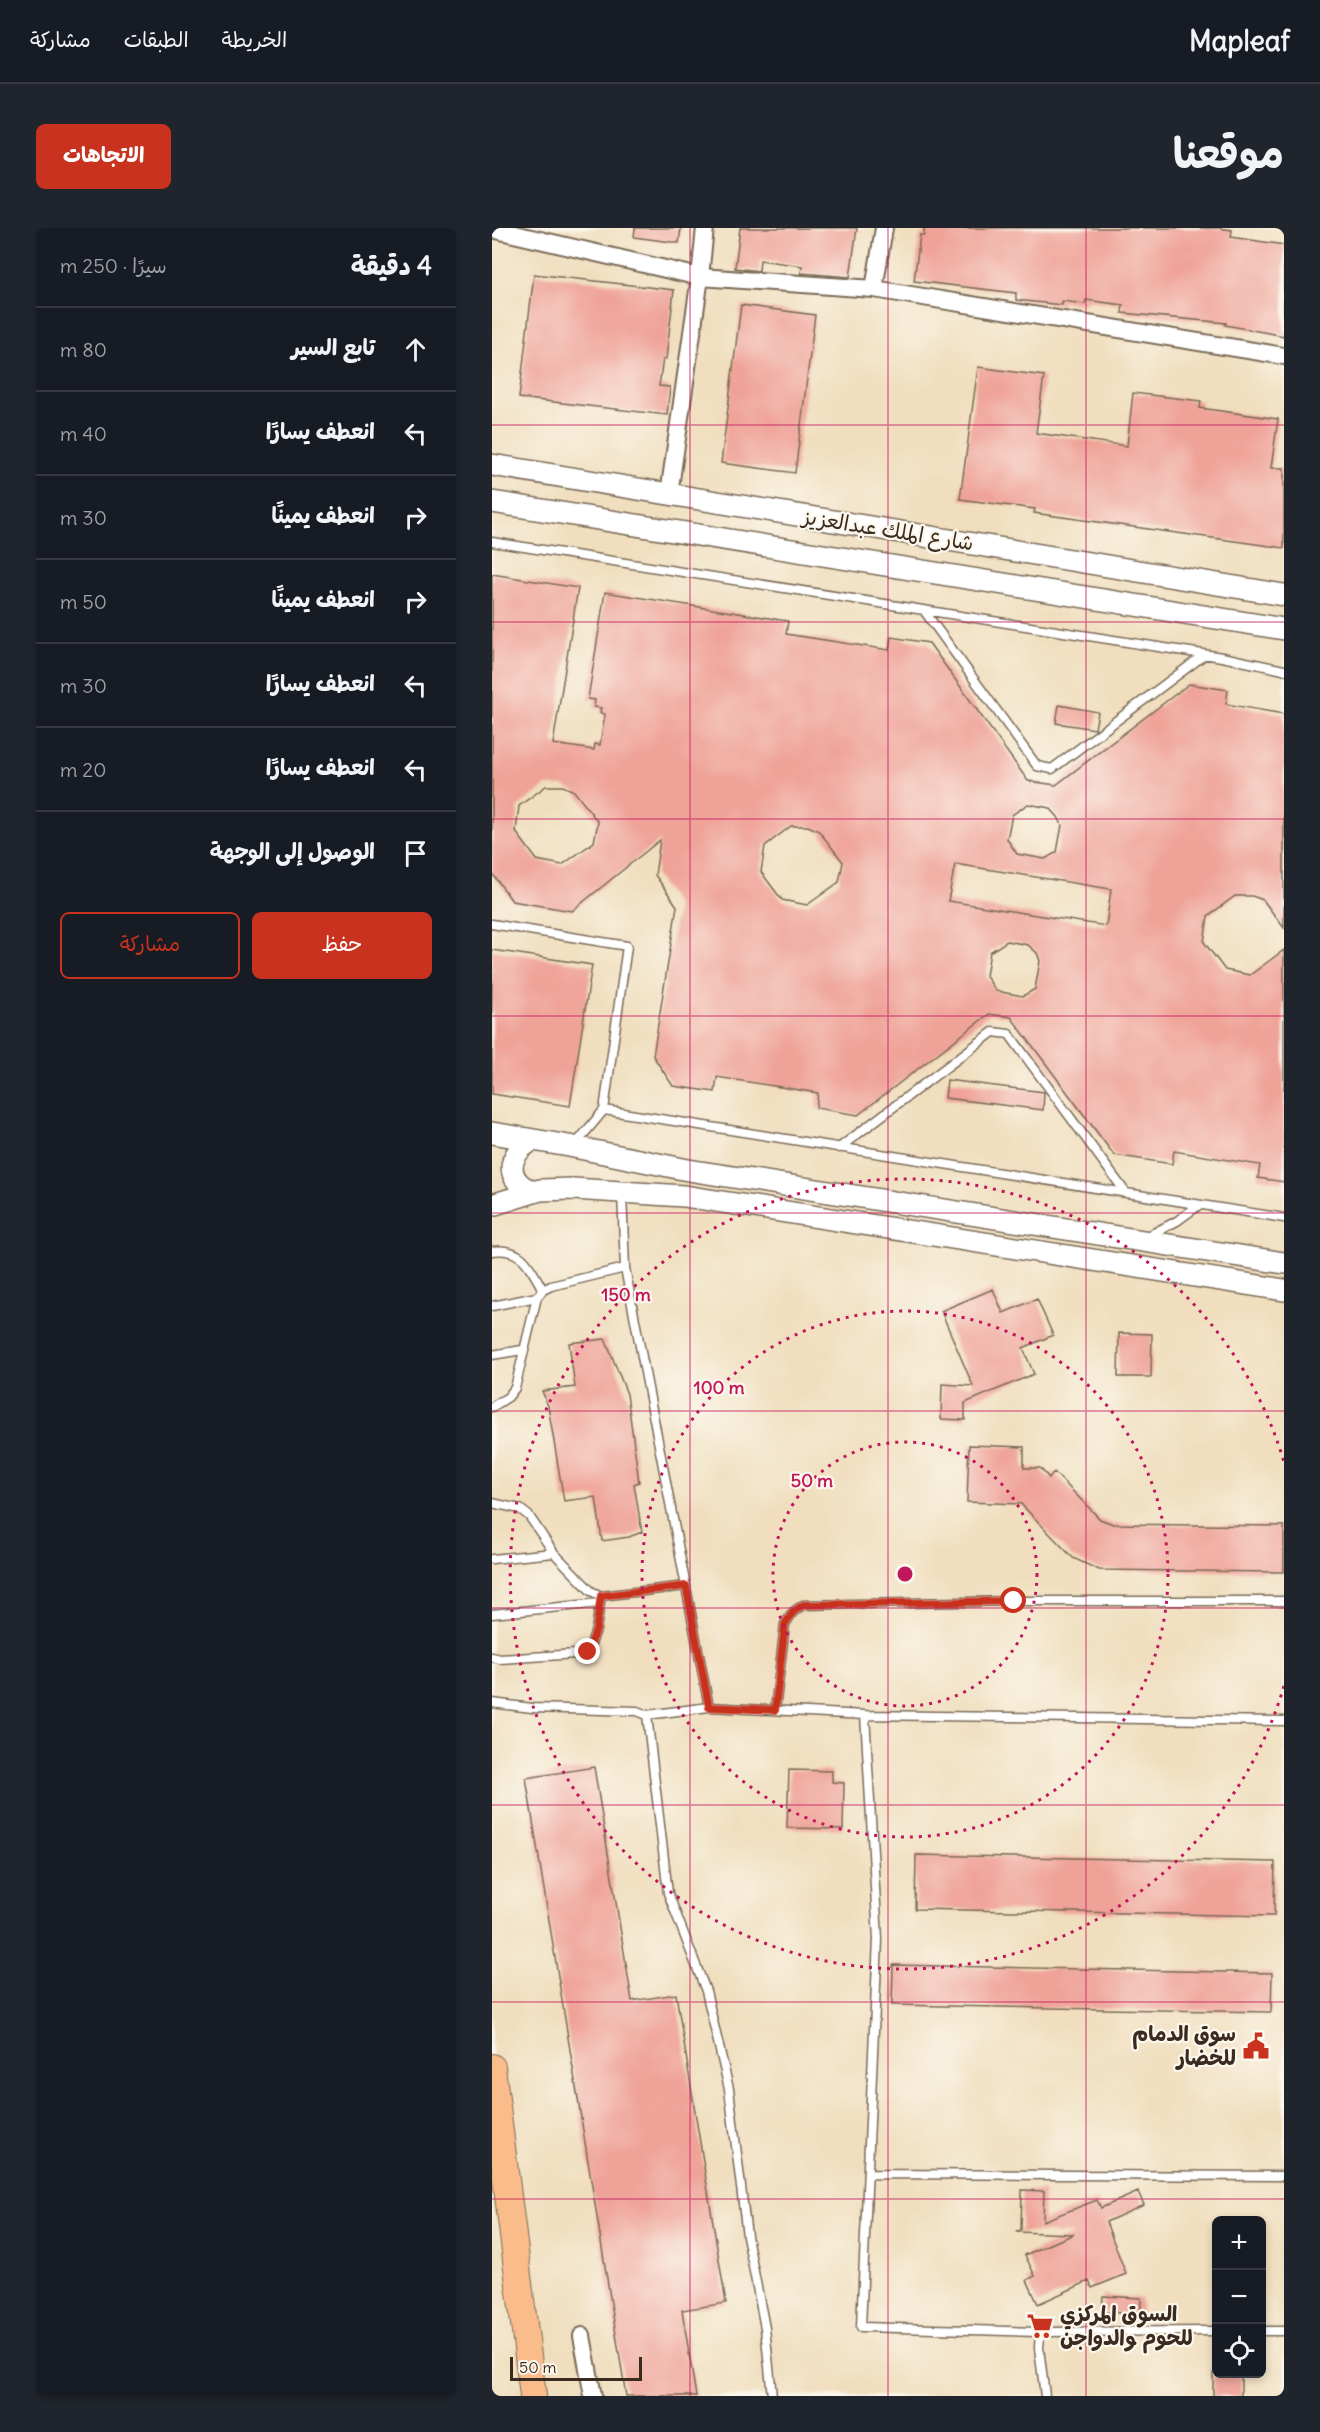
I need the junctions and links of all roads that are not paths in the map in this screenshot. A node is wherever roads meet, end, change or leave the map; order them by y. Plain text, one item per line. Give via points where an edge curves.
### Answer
1 (705, 228) edge
2 (884, 228) edge
3 (492, 229) edge
4 (700, 277) junction
5 (874, 289) junction
6 (1284, 356) edge
7 (492, 465) edge
8 (669, 494) junction
9 (492, 502) edge
10 (492, 542) edge
11 (1284, 595) edge
12 (925, 612) junction
13 (1284, 629) edge
14 (1204, 655) junction
15 (1284, 670) edge
16 (492, 924) edge
17 (604, 1110) junction
18 (492, 1133) edge
19 (533, 1140) junction
20 (569, 1146) junction
21 (839, 1148) junction
22 (622, 1191) junction
23 (534, 1192) junction
24 (1126, 1193) junction
25 (1177, 1201) junction
26 (1199, 1204) junction
27 (492, 1205) edge
28 (1284, 1217) edge
29 (1177, 1221) junction
30 (1137, 1240) junction
31 (492, 1251) edge
32 (1284, 1263) edge
33 (625, 1268) junction
34 (1284, 1290) edge
35 (540, 1294) junction
36 (492, 1306) edge
37 (522, 1350) junction
38 (492, 1355) edge
39 (492, 1407) edge
40 (492, 1503) edge
41 (554, 1553) junction
42 (492, 1558) edge
43 (686, 1586) junction
44 (601, 1599) junction
45 (1284, 1601) edge
46 (492, 1614) edge
47 (492, 1657) edge
48 (492, 1703) edge
49 (709, 1707) junction
50 (775, 1710) junction
51 (647, 1714) junction
52 (865, 1715) junction
53 (1284, 1721) edge
54 (492, 2067) edge
55 (868, 2174) junction
56 (1284, 2176) edge
57 (1212, 2331) edge
58 (1266, 2331) edge
59 (1284, 2331) edge
60 (1040, 2332) junction
61 (582, 2336) dead end
62 (533, 2396) edge
63 (593, 2396) edge
64 (772, 2396) edge
65 (1046, 2396) edge

1 - 4 street
2 - 5 street
3 - 4 street
4 - 5 street
4 - 8 street
5 - 6 street
7 - 8 street, شارع الملك عبدالعزيز
8 - 11 street, شارع الملك عبدالعزيز
9 - 13 street, شارع الملك عبدالعزيز
10 - 12 lane
12 - 14 lane
12 - 14 lane via 1037,766 1044,768 1052,769
14 - 15 lane
16 - 17 lane via 627,946
17 - 20 lane
17 - 21 lane
18 - 19 street
19 - 20 street
19 - 23 street via 516,1153 511,1165 522,1188
20 - 30 street via 688,1170
21 - 24 lane
21 - 24 lane via 993,1032 1009,1034
22 - 23 street
22 - 33 lane
22 - 34 street via 684,1196
23 - 27 street
24 - 25 lane
25 - 26 lane
25 - 29 lane
26 - 28 lane
26 - 29 lane
29 - 30 lane
30 - 32 street
31 - 35 lane via 515,1253 527,1261
33 - 35 lane via 551,1286
33 - 43 lane
35 - 36 lane
35 - 37 lane
37 - 38 lane
37 - 39 lane via 514,1388
40 - 41 lane via 519,1509 530,1516
41 - 42 lane
41 - 44 lane
43 - 44 lane
43 - 49 lane
44 - 46 lane
44 - 47 lane via 588,1652
45 - 50 lane via 803,1605 785,1624
48 - 51 lane
49 - 50 lane
49 - 51 lane
50 - 52 lane
51 - 64 lane via 668,1893 706,1990 729,2089
52 - 53 lane
52 - 55 lane via 878,1939
54 - 62 main road
55 - 56 lane
55 - 60 lane via 861,2327
57 - 60 lane
58 - 59 lane
60 - 65 lane
61 - 63 street

